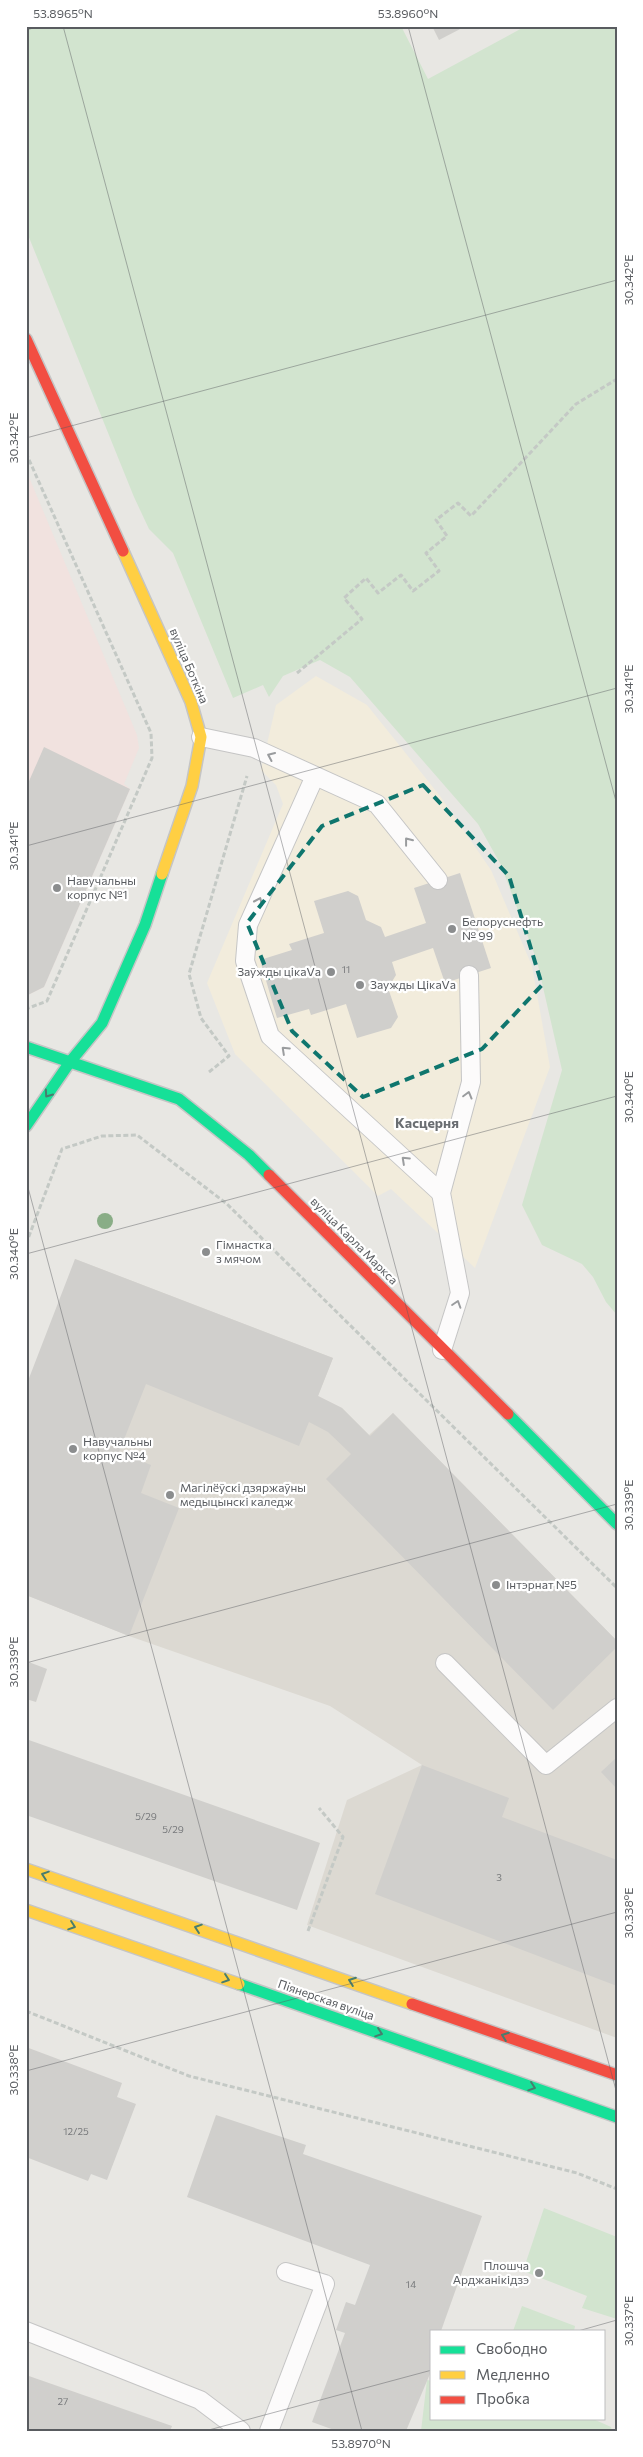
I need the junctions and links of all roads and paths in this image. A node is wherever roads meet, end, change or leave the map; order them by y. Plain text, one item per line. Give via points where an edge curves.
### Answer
1 (26, 339) edge
2 (617, 379) edge
3 (26, 453) edge
4 (297, 673) dead end
5 (201, 737) junction
6 (248, 773) dead end
7 (315, 776) junction
8 (438, 880) dead end
9 (469, 975) dead end
10 (26, 1009) edge
11 (26, 1047) edge
12 (70, 1062) junction
13 (209, 1072) dead end
14 (26, 1126) edge
15 (441, 1193) junction
16 (26, 1244) edge
17 (442, 1350) junction
18 (614, 1517) edge
19 (617, 1588) edge
20 (445, 1664) dead end
21 (617, 1708) edge
22 (319, 1808) dead end
23 (26, 1869) edge
24 (26, 1910) edge
25 (305, 1940) dead end
26 (26, 2011) edge
27 (617, 2075) edge
28 (617, 2116) edge
29 (617, 2189) edge
30 (286, 2272) dead end
31 (26, 2331) edge
32 (241, 2431) edge
33 (269, 2431) edge

1 - 5 main road, вуліца Боткіна via 191,702
2 - 4 path via 576,404 471,516 458,502 436,520 447,536 426,553 439,571 413,591 401,575 378,593 366,578 349,593 344,598 362,619
3 - 10 path via 151,733 152,758 47,1001
7 -> 5 lane via 254,748
5 - 12 main road, вуліца Боткіна via 192,786 145,925 102,1023
6 - 13 path via 189,974 201,1018 229,1056
8 -> 7 lane via 377,804
15 -> 7 lane via 270,1036 245,961 248,925
15 -> 9 lane via 471,1082
11 - 12 main road, вуліца Карла Маркса
12 -> 14 main road, вуліца Боткіна
12 - 17 main road, вуліца Карла Маркса via 179,1099 249,1155
17 -> 15 lane via 460,1293
16 - 19 path via 62,1150 102,1136 137,1135 227,1204
17 - 18 main road, вуліца Карла Маркса
20 - 21 lane via 546,1765
22 - 25 path via 343,1837
27 -> 23 main road, Піянерская вуліца
24 -> 28 main road, Піянерская вуліца
26 - 29 path via 189,2076 577,2173
30 - 33 lane via 325,2284
31 - 32 lane via 200,2400

